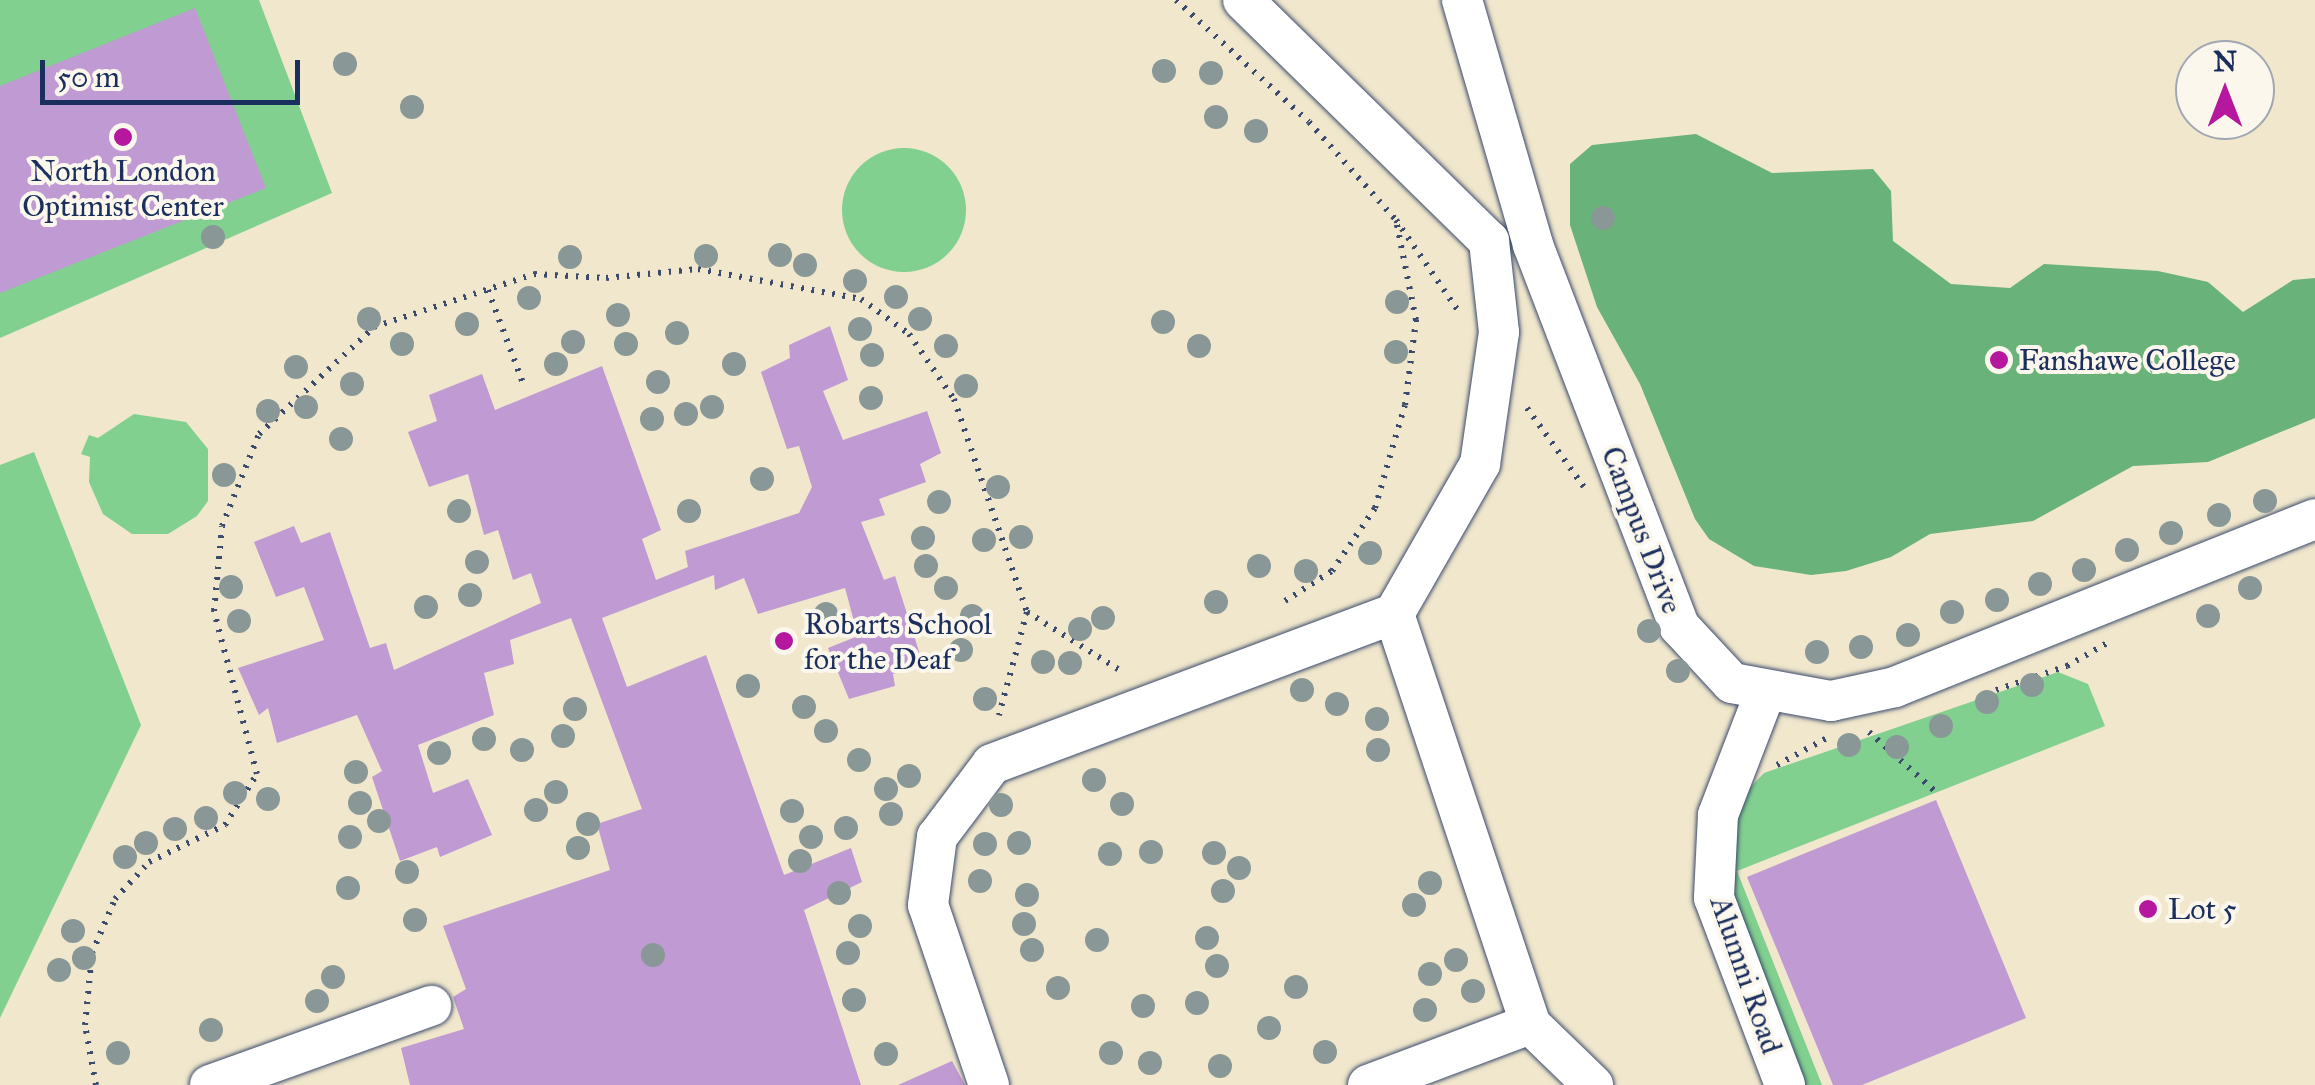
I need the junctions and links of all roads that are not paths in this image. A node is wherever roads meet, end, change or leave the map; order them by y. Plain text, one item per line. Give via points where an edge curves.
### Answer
1 (1243, 0) edge
2 (1462, 0) edge
3 (2315, 518) edge
4 (1394, 614) junction
5 (1765, 693) junction
6 (431, 1006) dead end
7 (1530, 1024) junction
8 (235, 1081) edge
9 (989, 1085) edge
10 (1368, 1085) edge
11 (1592, 1085) edge
12 (1784, 1085) edge

1 - 4 lane via 1489,241 1498,332 1480,464
2 - 5 lane, Campus Drive via 1533,245 1679,626 1732,683
3 - 5 lane, Campus Drive via 1895,687 1831,701
4 - 7 lane
4 - 9 lane via 992,764 937,837 928,905
5 - 12 lane, Alumni Road via 1718,815 1714,898
6 - 8 lane
7 - 10 lane
7 - 11 lane

